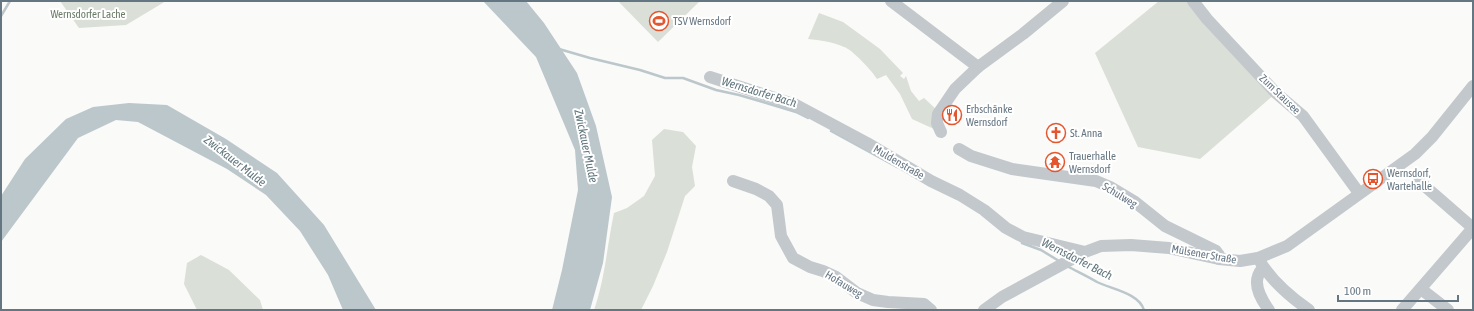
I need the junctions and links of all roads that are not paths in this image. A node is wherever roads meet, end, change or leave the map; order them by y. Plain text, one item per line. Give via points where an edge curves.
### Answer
1 (891, 1) edge
2 (1063, 1) edge
3 (1193, 1) edge
4 (978, 67) junction
5 (710, 77) dead end
6 (1473, 86) edge
7 (941, 132) dead end
8 (959, 149) dead end
9 (1419, 180) dead end
10 (733, 181) dead end
11 (1359, 193) junction
12 (1473, 228) edge
13 (1085, 252) junction
14 (1219, 259) junction
15 (1260, 263) junction
16 (1421, 288) junction
17 (931, 310) edge
18 (984, 310) edge
19 (1269, 310) edge
20 (1309, 310) edge
21 (1402, 310) edge
22 (1448, 310) edge

1 - 4 street
2 - 4 street
3 - 11 street, Zum Stausee via 1276,92 1303,116
4 - 7 street via 955,88 938,114 936,123
5 - 13 street, Muldenstraße via 796,105 960,195 1023,237
6 - 11 street, Mülsener Straße via 1432,137 1414,154
8 - 14 street, Schulweg via 971,156 1012,169 1096,181 1135,202 1165,226 1216,251
9 - 12 street
10 - 17 street, Hofauweg via 769,196 777,205 781,236 793,258 810,268 836,276 857,293 873,300 924,304
11 - 15 street, Mülsener Straße
12 - 16 street
13 - 14 street, Mülsener Straße via 1101,246 1131,245 1169,248
13 - 18 street, Mülsener Straße via 1002,297
14 - 15 street, Mülsener Straße
15 - 19 street via 1257,283 1262,300
15 - 20 street via 1286,294
16 - 21 street
16 - 22 street

